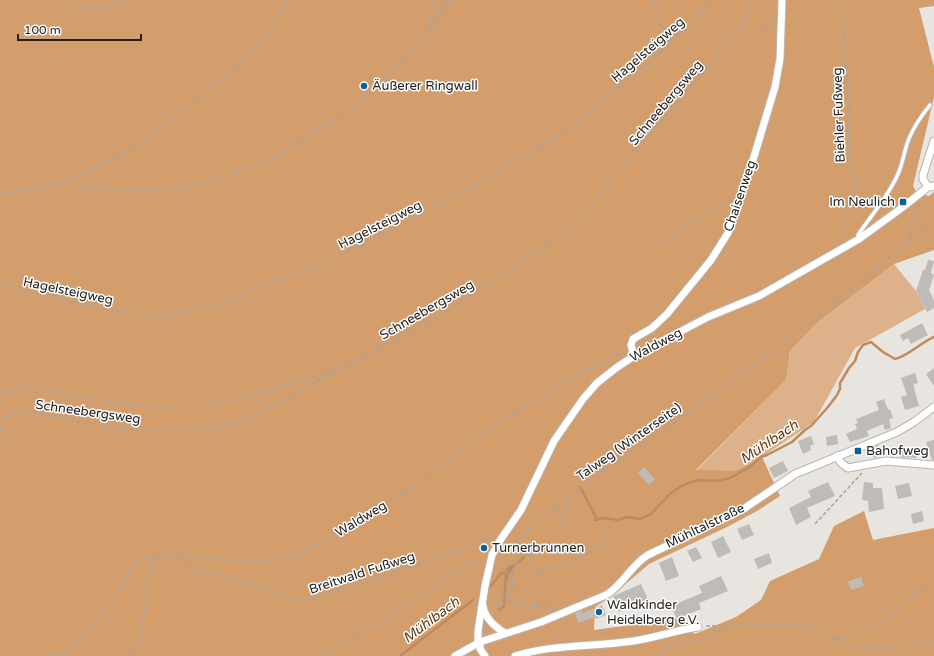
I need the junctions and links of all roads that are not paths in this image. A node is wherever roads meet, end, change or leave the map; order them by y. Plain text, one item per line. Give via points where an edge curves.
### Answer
1 (782, 0) edge
2 (930, 105) dead end
3 (934, 141) edge
4 (931, 186) edge
5 (859, 239) junction
6 (633, 355) junction
7 (934, 407) edge
8 (837, 456) junction
9 (934, 464) edge
10 (483, 603) junction
11 (698, 627) road end
12 (505, 633) junction
13 (479, 642) junction
14 (455, 656) edge
15 (485, 656) edge
16 (515, 656) edge

1 - 6 street, Chaisenweg via 780,59 776,87 728,234 711,260 667,314 652,328 633,339
2 - 5 lane via 918,119 896,179 881,205 858,235
3 - 4 street via 923,175 923,180
4 - 5 street, Waldweg
5 - 6 street, Waldweg via 759,296 708,317
6 - 10 street, Waldweg via 602,378 583,399 554,441 521,510 494,550
7 - 8 street, Mühltalstraße via 897,432
8 - 9 street via 847,467 892,461
8 - 12 street, Mühltalstraße via 795,474 745,508 648,555 606,595 541,622
10 - 12 street via 487,616
10 - 13 street, Waldweg via 478,631
11 - 16 street via 633,641 546,649
12 - 13 street, Mühltalstraße
13 - 14 street
13 - 15 street

